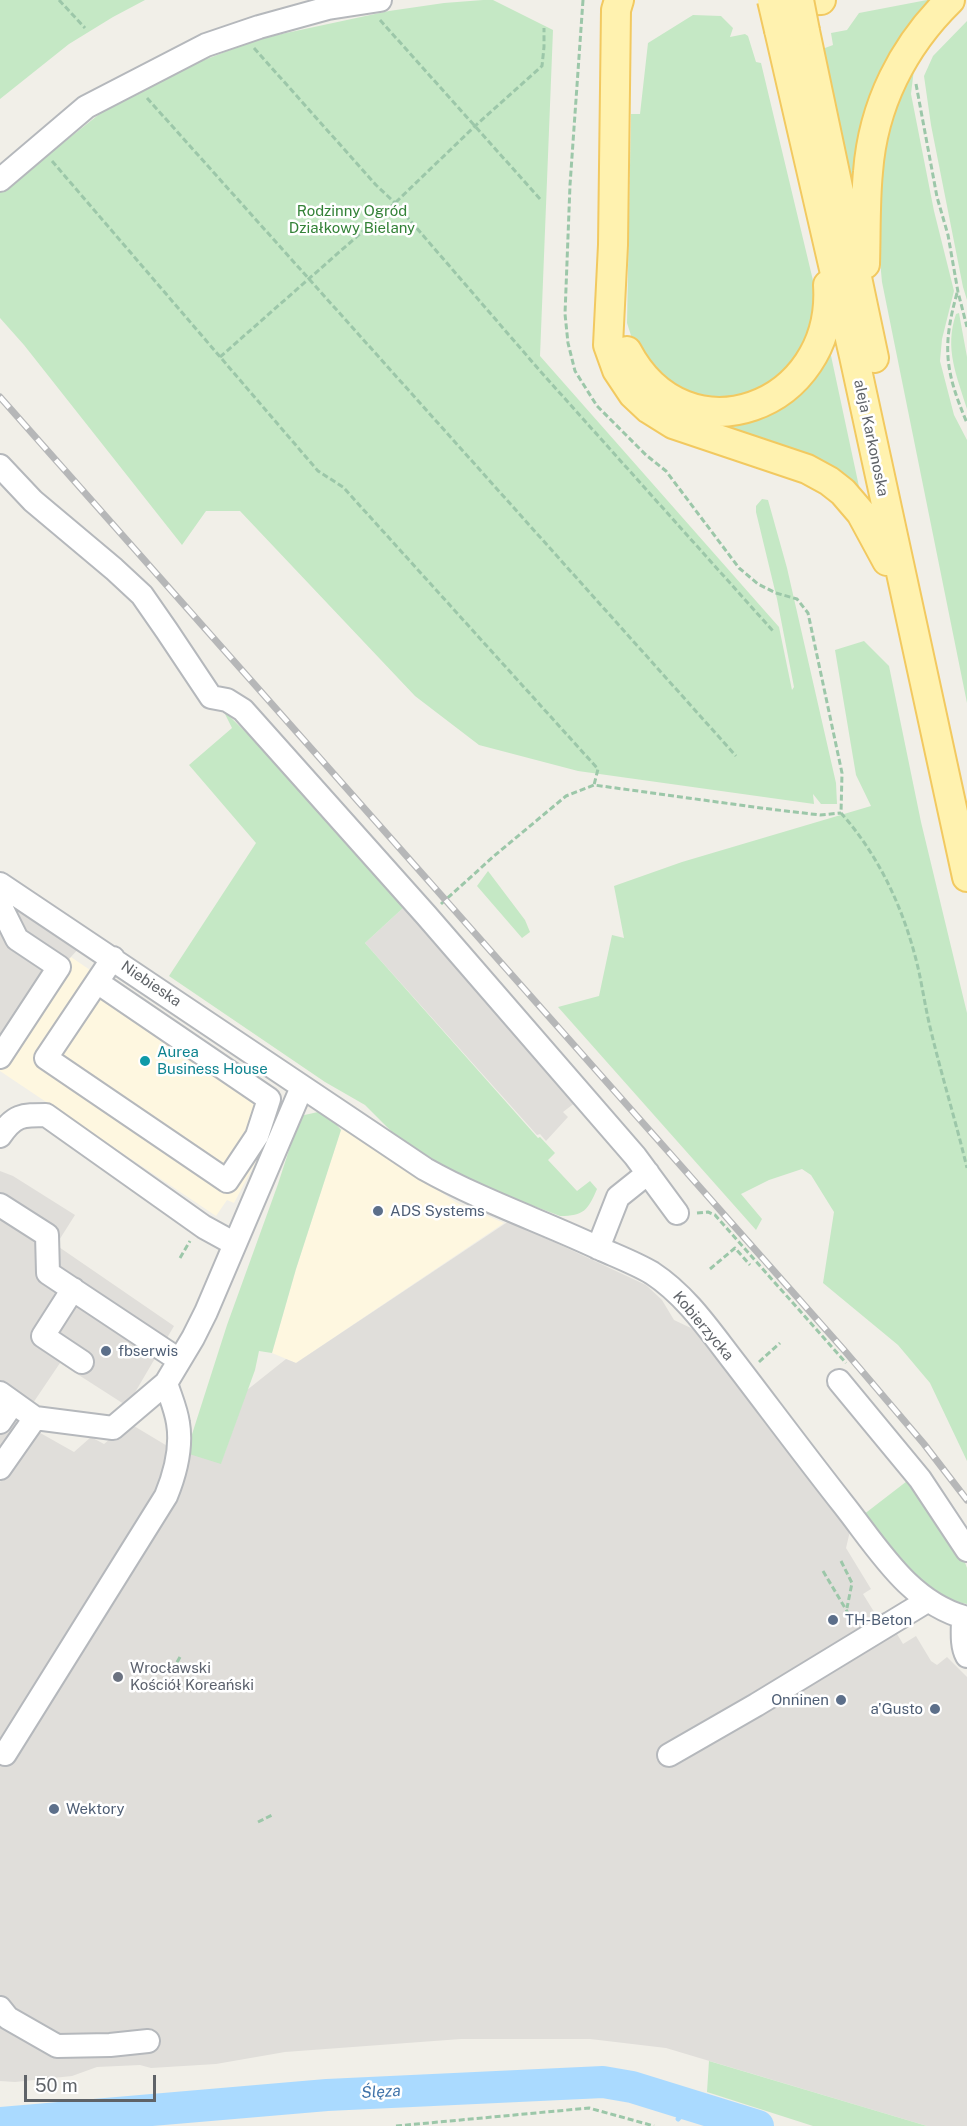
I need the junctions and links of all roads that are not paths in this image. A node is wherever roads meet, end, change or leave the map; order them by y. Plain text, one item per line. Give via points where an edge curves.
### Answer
1 (799, 0) edge
2 (822, 0) edge
3 (950, 0) edge
4 (768, 1) edge
5 (618, 5) edge
6 (379, 9) edge
7 (792, 31) junction
8 (0, 180) edge
9 (824, 228) junction
10 (611, 294) junction
11 (864, 314) junction
12 (0, 466) edge
13 (907, 603) junction
14 (967, 790) edge
15 (967, 877) edge
16 (2, 905) edge
17 (113, 958) junction
18 (97, 982) junction
19 (0, 1057) edge
20 (302, 1087) junction
21 (0, 1136) edge
22 (648, 1173) junction
23 (0, 1204) edge
24 (677, 1213) road end
25 (235, 1244) junction
26 (598, 1248) junction
27 (73, 1289) junction
28 (179, 1360) junction
29 (82, 1362) dead end
30 (844, 1373) road end
31 (166, 1383) junction
32 (7, 1398) edge
33 (35, 1418) junction
34 (0, 1422) edge
35 (0, 1468) edge
36 (967, 1551) edge
37 (927, 1600) junction
38 (965, 1618) edge
39 (967, 1656) edge
40 (5, 1754) dead end
41 (669, 1755) dead end
42 (0, 2008) edge
43 (148, 2041) dead end

1 - 7 main road, aleja Karkonoska, bridge
2 - 4 main road
3 - 11 main road via 910,45 879,113 868,172
4 - 7 main road, aleja Karkonoska, bridge
5 - 10 main road
6 - 8 street via 328,8 206,45 86,107
7 - 9 main road, aleja Karkonoska
7 - 11 main road, aleja Karkonoska
9 - 10 main road via 829,297 823,334 802,373 780,394 756,406 726,412 704,411 666,396 631,360 620,337
9 - 13 main road, aleja Karkonoska
10 - 13 main road via 608,345 617,370 633,394 673,424 807,469 836,486 866,519
11 - 14 main road, aleja Karkonoska
12 - 22 street via 33,501 142,595 210,697 227,700 243,710
13 - 15 main road, aleja Karkonoska
16 - 17 street, Niebieska
16 - 19 street via 17,939 58,967
17 - 18 street
17 - 20 street, Niebieska
18 - 18 street via 46,1058 227,1181 257,1136 269,1099
20 - 25 street
20 - 26 street, Kobierzycka via 444,1180
21 - 25 street via 10,1121 25,1115 46,1115 201,1225
22 - 24 street
22 - 26 street via 618,1197
23 - 27 street via 46,1234 48,1273
25 - 28 street via 206,1312
26 - 37 street, Kobierzycka via 651,1273 686,1302 887,1561
27 - 28 street
27 - 29 street via 43,1336
28 - 31 street
30 - 36 street
31 - 33 street via 105,1435
31 - 40 street via 178,1424 174,1478
32 - 33 street
32 - 34 street
33 - 35 street
37 - 38 street, Kobierzycka
37 - 41 street
38 - 39 street
42 - 43 street via 8,2018 57,2046

